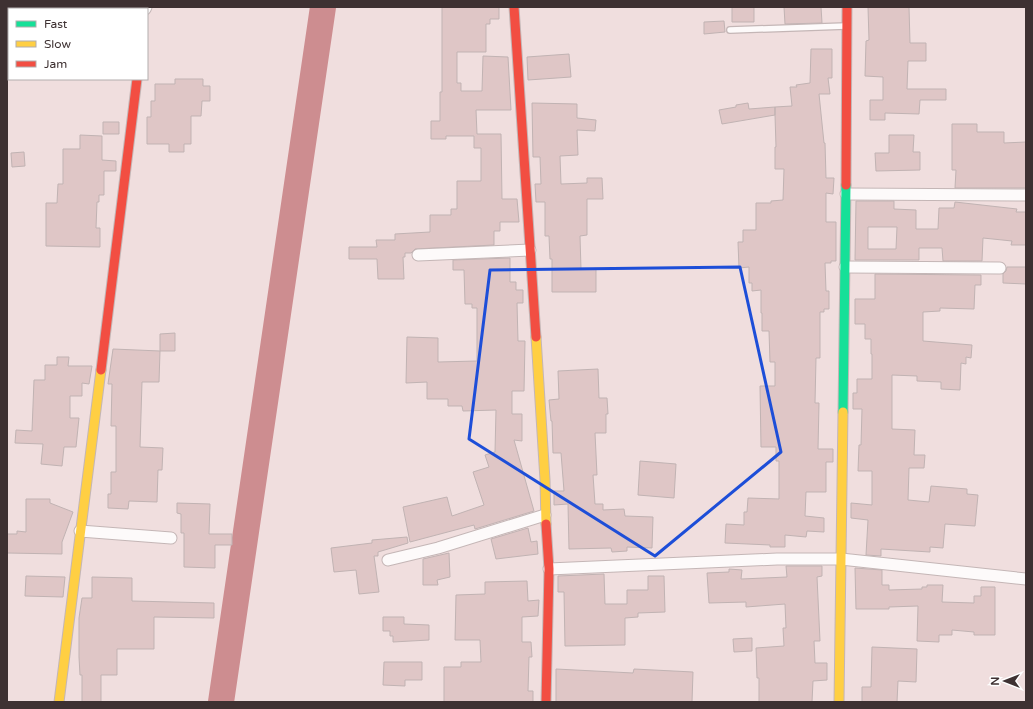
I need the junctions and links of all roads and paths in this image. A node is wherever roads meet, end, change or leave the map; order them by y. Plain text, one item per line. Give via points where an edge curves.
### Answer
1 (514, 7) edge
2 (847, 7) edge
3 (847, 26) junction
4 (730, 30) dead end
5 (137, 80) edge
6 (846, 194) junction
7 (1026, 196) edge
8 (530, 250) junction
9 (418, 255) dead end
10 (845, 267) junction
11 (1000, 268) dead end
12 (545, 515) junction
13 (80, 532) junction
14 (171, 538) dead end
15 (841, 559) junction
16 (388, 560) dead end
17 (549, 569) junction
18 (1026, 579) edge
19 (59, 702) edge
20 (546, 702) edge
21 (839, 702) edge

1 - 8 street
2 - 3 street
3 - 4 lane
3 - 6 street
5 - 13 street
6 - 7 street
6 - 10 street
8 - 9 street
8 - 12 street
10 - 11 street
10 - 15 street
12 - 16 street via 438,548
12 - 17 street
13 - 14 street
13 - 19 street
15 - 17 street via 777,559
15 - 18 street
15 - 21 street
17 - 20 street

